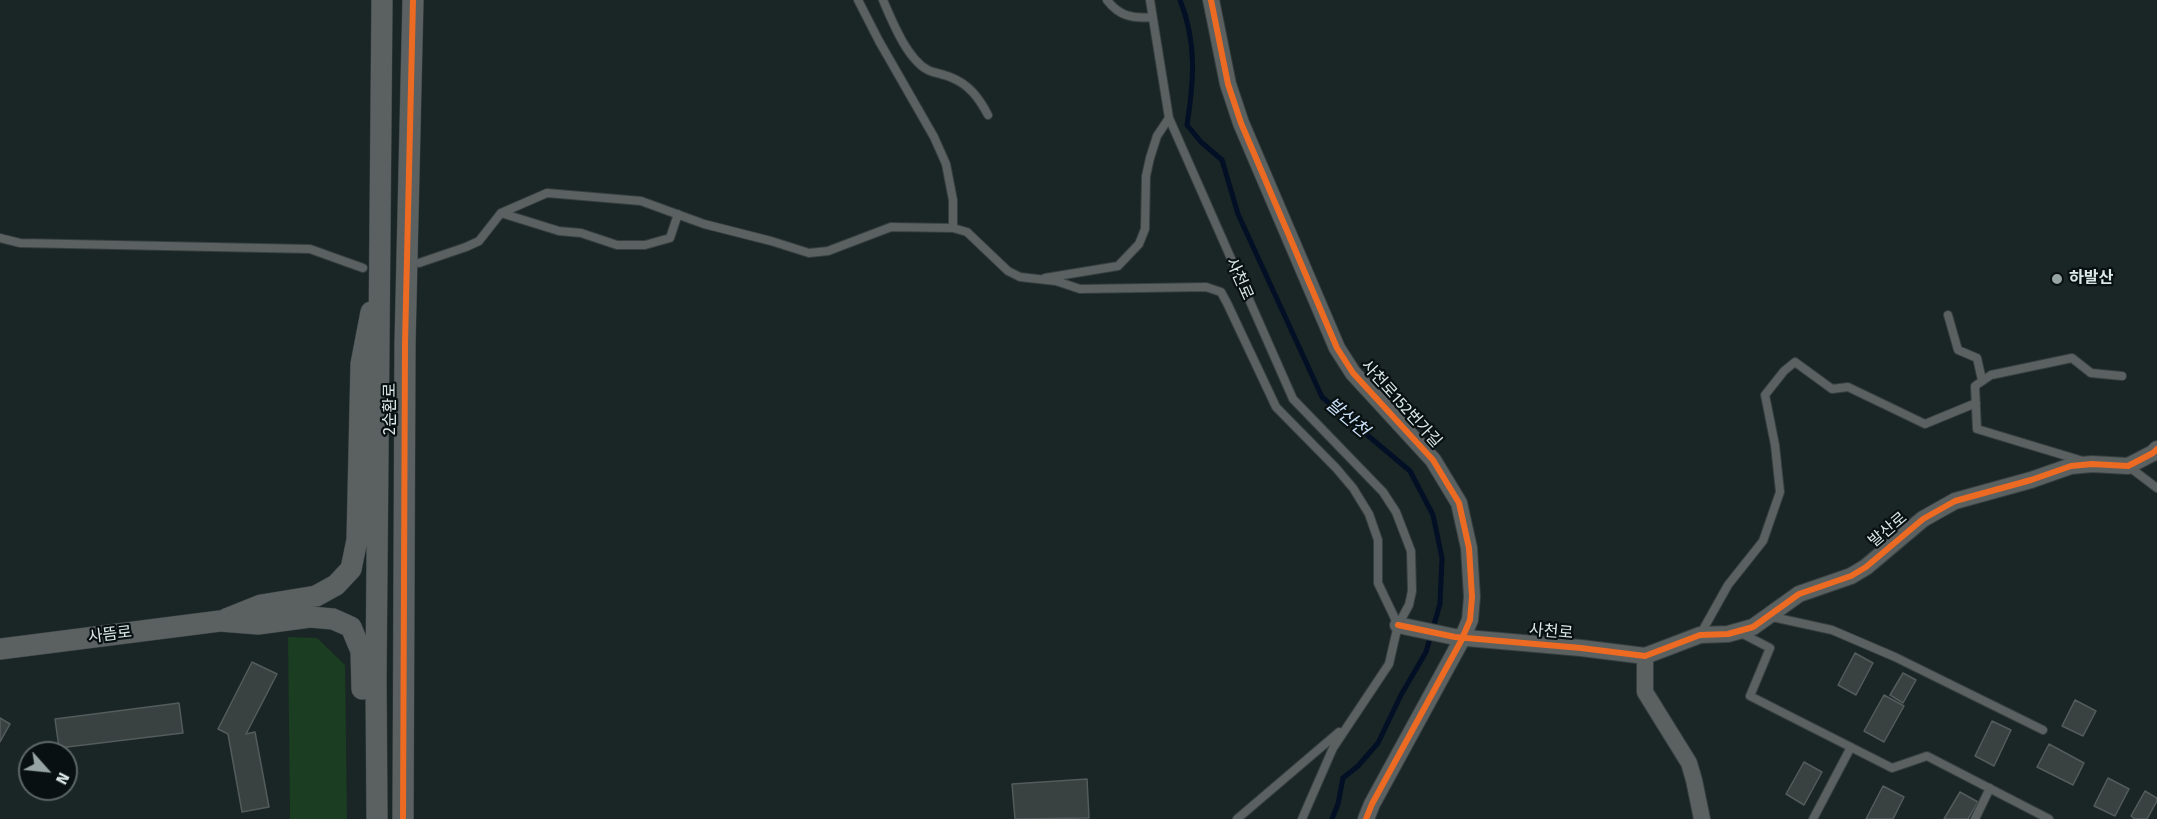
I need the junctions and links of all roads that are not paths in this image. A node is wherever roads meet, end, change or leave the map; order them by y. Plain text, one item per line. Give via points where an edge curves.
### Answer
1 (382, 0) edge
2 (413, 0) edge
3 (858, 0) edge
4 (884, 0) edge
5 (1107, 0) edge
6 (1150, 0) edge
7 (1211, 0) edge
8 (1152, 17) junction
9 (988, 115) dead end
10 (1169, 118) junction
11 (501, 213) junction
12 (678, 214) junction
13 (953, 228) junction
14 (0, 238) edge
15 (419, 262) dead end
16 (371, 266) junction
17 (1038, 279) junction
18 (1948, 315) dead end
19 (2122, 376) dead end
20 (1982, 380) junction
21 (1976, 403) junction
22 (2157, 449) edge
23 (2092, 464) junction
24 (2128, 466) junction
25 (2157, 488) edge
26 (1768, 616) junction
27 (219, 621) junction
28 (1404, 626) junction
29 (1738, 631) junction
30 (1700, 635) junction
31 (1459, 638) junction
32 (0, 649) edge
33 (1645, 656) junction
34 (1349, 724) junction
35 (2043, 730) dead end
36 (1851, 747) junction
37 (1990, 788) junction
38 (370, 819) edge
39 (377, 819) edge
40 (404, 819) edge
41 (1237, 819) edge
42 (1302, 819) edge
43 (1366, 819) edge
44 (1702, 819) edge
45 (1813, 819) edge
46 (1975, 819) edge
47 (2049, 819) edge

1 - 16 street, 2순환로
2 - 40 street, 2순환로 via 405,356
3 - 13 lane via 946,164 953,200
4 - 9 lane via 896,30 916,59 927,70 963,83 978,96
5 - 8 lane via 1124,16
6 - 8 lane, 사천로
7 - 31 street, 사천로152번가길 via 1228,84 1241,123 1337,348 1353,373 1433,460 1459,502 1472,574 1470,620
8 - 10 lane, 사천로
10 - 17 lane via 1157,136 1150,158 1145,229 1139,244 1118,266
10 - 28 lane, 사천로 via 1293,399 1383,492 1396,512 1411,551 1412,591
11 - 12 lane via 547,193 640,201
11 - 12 lane via 617,245 645,245 670,238
11 - 15 lane via 479,241
12 - 13 lane via 809,253 828,251 891,227
13 - 17 lane via 967,232 1008,271
14 - 16 lane via 20,243 310,249
16 - 27 street via 361,364 357,540 351,569 336,585 316,597 261,605
16 - 39 street, 2순환로
17 - 28 lane via 1080,289 1206,287 1221,292 1276,407 1336,468 1369,514 1378,540 1378,583
18 - 20 lane via 1958,350 1977,358
19 - 20 lane via 2091,373 2072,358
20 - 21 lane via 1975,386
21 - 23 lane via 1977,429
21 - 30 lane via 1925,424 1848,387 1832,389 1795,362 1765,395 1779,492 1763,541 1728,585
22 - 24 street
23 - 24 street, 발산로
23 - 26 street, 발산로 via 2071,466 1955,501 1923,519 1866,567 1798,594
24 - 25 lane
26 - 29 street, 발산로 via 1753,627
26 - 35 lane via 1832,630
27 - 32 street, 사뜸로
27 - 38 street via 258,624 310,617 333,619 351,627 362,651
28 - 31 street, 사천로
28 - 34 lane, 사천로 via 1389,664
29 - 30 street, 발산로
29 - 36 lane via 1770,648 1750,696
30 - 33 street, 발산로
31 - 33 street, 사천로
31 - 43 street, 사천로152번가길
33 - 44 street via 1645,692 1689,763
34 - 41 lane
34 - 42 lane, 사천로 via 1333,748
36 - 37 lane via 1892,768 1927,756
36 - 45 lane
37 - 46 lane
37 - 47 lane

